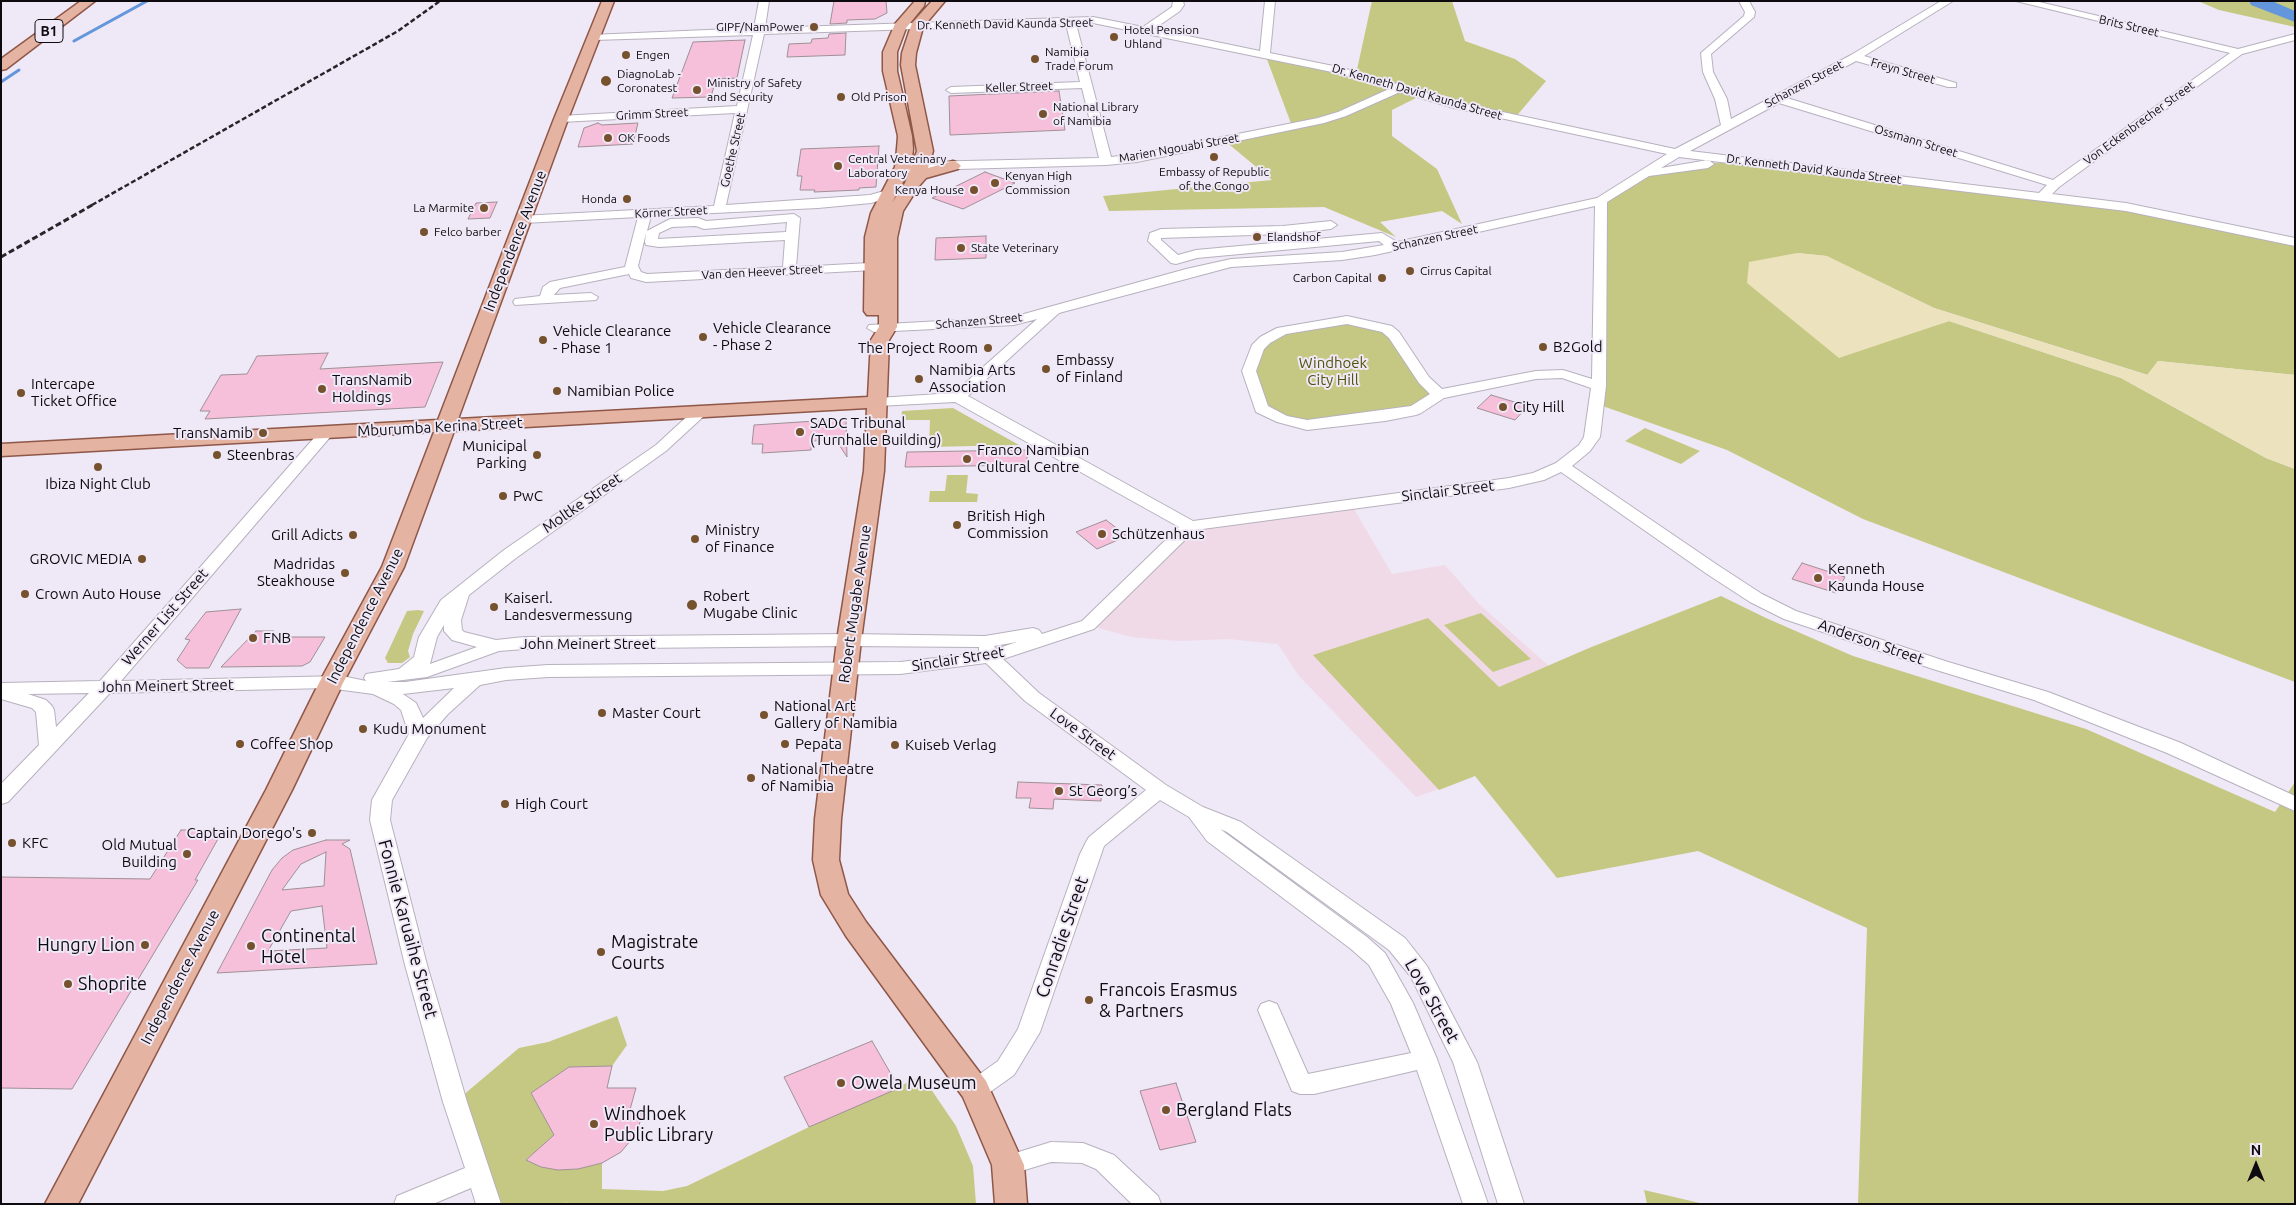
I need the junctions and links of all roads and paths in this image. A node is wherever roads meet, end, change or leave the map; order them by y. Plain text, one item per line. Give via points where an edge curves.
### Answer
1 (69, 1) edge
2 (89, 1) edge
3 (608, 1) edge
4 (764, 1) edge
5 (922, 1) edge
6 (939, 1) edge
7 (1178, 1) edge
8 (1270, 1) edge
9 (1744, 1) edge
10 (1948, 1) edge
11 (2021, 1) edge
12 (1070, 21) junction
13 (917, 26) junction
14 (900, 27) junction
15 (1146, 30) junction
16 (759, 32) junction
17 (21, 34) dead end
18 (594, 37) junction
19 (2295, 37) edge
20 (2238, 52) junction
21 (1265, 54) junction
22 (1855, 57) junction
23 (4, 63) edge
24 (1086, 84) junction
25 (1952, 85) dead end
26 (1398, 89) junction
27 (951, 90) dead end
28 (1721, 99) junction
29 (1778, 99) junction
30 (742, 109) junction
31 (1748, 114) junction
32 (561, 119) junction
33 (1727, 125) junction
34 (1677, 153) junction
35 (923, 159) junction
36 (1106, 161) junction
37 (1756, 163) junction
38 (958, 166) junction
39 (906, 179) junction
40 (1629, 182) junction
41 (2055, 184) junction
42 (891, 192) junction
43 (2042, 197) junction
44 (1601, 201) junction
45 (818, 204) junction
46 (720, 210) junction
47 (879, 213) junction
48 (645, 214) junction
49 (524, 219) junction
50 (1331, 225) dead end
51 (792, 236) junction
52 (2295, 242) edge
53 (1395, 247) junction
54 (1176, 260) junction
55 (888, 266) junction
56 (872, 267) junction
57 (790, 271) junction
58 (1191, 272) junction
59 (634, 273) junction
60 (591, 297) dead end
61 (549, 300) junction
62 (520, 302) dead end
63 (1054, 311) junction
64 (881, 332) junction
65 (1599, 386) junction
66 (1439, 394) junction
67 (958, 397) junction
68 (878, 402) junction
69 (699, 413) junction
70 (446, 426) junction
71 (326, 434) junction
72 (1, 450) edge
73 (1562, 466) junction
74 (1190, 526) junction
75 (463, 591) junction
76 (849, 640) junction
77 (664, 643) junction
78 (496, 646) junction
79 (987, 649) junction
80 (650, 670) junction
81 (846, 670) junction
82 (403, 675) junction
83 (474, 680) junction
84 (332, 683) junction
85 (104, 688) junction
86 (371, 688) junction
87 (1, 691) edge
88 (419, 734) junction
89 (49, 746) junction
90 (1159, 790) junction
91 (1, 798) edge
92 (2295, 804) edge
93 (1196, 812) junction
94 (1269, 1010) dead end
95 (1425, 1059) junction
96 (974, 1090) junction
97 (1008, 1165) junction
98 (478, 1174) junction
99 (61, 1204) edge
100 (406, 1204) edge
101 (489, 1204) edge
102 (1011, 1204) edge
103 (1149, 1204) edge
104 (1476, 1204) edge
105 (1511, 1204) edge

1 - 17 main road, B1
2 - 23 main road, B1
3 - 18 main road, Independence Avenue
4 - 16 street, Goethe Street
5 - 14 main road, Robert Mugabe Avenue
6 - 13 main road
7 - 15 street via 1176,9
8 - 21 street
9 - 28 street via 1750,17 1706,53 1708,72
10 - 22 street, Schanzen Street
11 - 20 street, Brits Street
12 - 13 street, Dr. Kenneth David Kaunda Street
12 - 15 street, Dr. Kenneth David Kaunda Street via 1093,20
12 - 24 street
13 - 14 street, Dr. Kenneth David Kaunda Street
13 - 35 main road via 908,65
14 - 16 street, Dr. Kenneth David Kaunda Street
14 - 39 main road, Robert Mugabe Avenue via 889,60 905,136 902,168
15 - 21 street, Dr. Kenneth David Kaunda Street
16 - 18 street, Dr. Kenneth David Kaunda Street
16 - 30 street, Goethe Street
18 - 32 main road, Independence Avenue
19 - 20 street
20 - 41 street, Von Eckenbrecher Street
21 - 26 street, Dr. Kenneth David Kaunda Street via 1356,74
22 - 25 street, Freyn Street
22 - 29 street, Schanzen Street
24 - 27 street, Keller Street
24 - 36 street
26 - 34 street, Dr. Kenneth David Kaunda Street via 1522,121
26 - 36 street, Marien Ngouabi Street via 1320,121 1154,155
28 - 31 street via 1730,108
28 - 33 street
29 - 31 street, Schanzen Street
29 - 41 street, Ossmann Street
30 - 32 street, Grimm Street
30 - 46 street, Goethe Street
31 - 33 street, Schanzen Street
32 - 49 main road, Independence Avenue
33 - 34 street, Schanzen Street
34 - 37 street, Dr. Kenneth David Kaunda Street
34 - 40 street, Schanzen Street
35 - 38 main road
35 - 39 main road, Robert Mugabe Avenue
36 - 38 street, Marien Ngouabi Street
37 - 40 street via 1687,166
37 - 43 street, Dr. Kenneth David Kaunda Street
38 - 39 main road
39 - 42 main road, Robert Mugabe Avenue
39 - 55 main road, Robert Mugabe Avenue via 892,223
40 - 44 street, Schanzen Street
41 - 43 street, Von Eckenbrecher Street
42 - 45 street, Körner Street via 871,199
42 - 47 main road, Robert Mugabe Avenue
43 - 52 street, Dr. Kenneth David Kaunda Street via 2153,212
44 - 53 street, Schanzen Street
44 - 65 street, Sinclair Street
45 - 46 street, Körner Street
45 - 47 street, Körner Street via 866,206
46 - 48 street, Körner Street
47 - 56 main road, Robert Mugabe Avenue via 873,237
48 - 49 street, Körner Street
48 - 59 street via 630,266
49 - 70 main road, Independence Avenue
50 - 54 street via 1283,230 1156,234 1154,241
51 - 51 street via 659,243 651,242 653,231 670,223 698,222 704,225 790,217 795,220
51 - 57 street
53 - 54 street via 1382,237 1196,254
53 - 58 street, Schanzen Street via 1342,256 1231,263
54 - 58 street
55 - 56 street, Van den Heever Street
55 - 64 main road, Robert Mugabe Avenue
56 - 57 street, Van den Heever Street
56 - 64 main road, Robert Mugabe Avenue
57 - 59 street, Van den Heever Street via 646,278
58 - 63 street, Schanzen Street
59 - 61 street, Van den Heever Street via 579,278 548,290 546,298
60 - 61 street
61 - 62 street
63 - 64 street, Schanzen Street via 1014,321
63 - 67 street
64 - 68 main road, Robert Mugabe Avenue
65 - 66 street via 1563,374 1536,375
65 - 73 street, Sinclair Street via 1592,437 1585,448
66 - 66 street via 1416,410 1307,425 1282,419 1262,409 1249,371 1257,348 1282,331 1347,320 1387,329 1424,380
67 - 68 street
67 - 74 street
68 - 69 main road, Mburumba Kerina Street
68 - 76 main road, Robert Mugabe Avenue via 874,472
69 - 70 main road, Mburumba Kerina Street
69 - 75 street, Moltke Street via 670,441
70 - 71 main road, Mburumba Kerina Street
70 - 84 main road, Independence Avenue via 393,567
71 - 72 main road, Mburumba Kerina Street
71 - 85 street, Werner List Street
73 - 74 street, Sinclair Street via 1538,477 1509,483
73 - 92 street, Anderson Street via 1713,570 1790,615 2041,696 2207,762
74 - 79 street, Sinclair Street via 1088,625
75 - 78 street via 452,620 453,631 458,636
75 - 82 street, Moltke Street via 446,604 428,637 422,660
76 - 77 street, John Meinert Street
76 - 79 street, Sinclair Street
76 - 81 main road, Robert Mugabe Avenue
77 - 78 street, John Meinert Street via 561,642
77 - 80 street via 672,651 670,659 663,666
78 - 82 street, John Meinert Street via 427,671
79 - 81 street, Sinclair Street via 900,668
79 - 90 street, Love Street via 1032,696
80 - 81 street, John Meinert Street
80 - 83 street, John Meinert Street via 548,671
81 - 96 main road, Robert Mugabe Avenue via 826,846 826,860 835,895 861,937
82 - 84 street, John Meinert Street
83 - 86 street, John Meinert Street via 405,688
83 - 88 street, Fonnie Karuaihe Street
84 - 85 street, John Meinert Street
84 - 86 street, John Meinert Street
84 - 99 main road, Independence Avenue
85 - 87 street, John Meinert Street
85 - 89 street, Werner List Street
86 - 88 street via 401,700 409,707
87 - 89 street via 39,704 46,710
88 - 98 street, Fonnie Karuaihe Street via 382,800 380,820 416,965
89 - 91 street, Werner List Street
90 - 93 street, Love Street
90 - 96 street, Conradie Street via 1096,842 1030,1032 1006,1068
93 - 95 street, Love Street via 1214,836 1377,959 1402,1003
93 - 105 street, Love Street via 1234,828 1397,944 1408,956 1465,1062
94 - 95 street via 1300,1084 1314,1084
95 - 104 street, Love Street
96 - 97 main road, Robert Mugabe Avenue
97 - 102 main road, Robert Mugabe Avenue
97 - 103 street via 1051,1152 1083,1153 1105,1162
98 - 100 street
98 - 101 street, Fonnie Karuaihe Street

